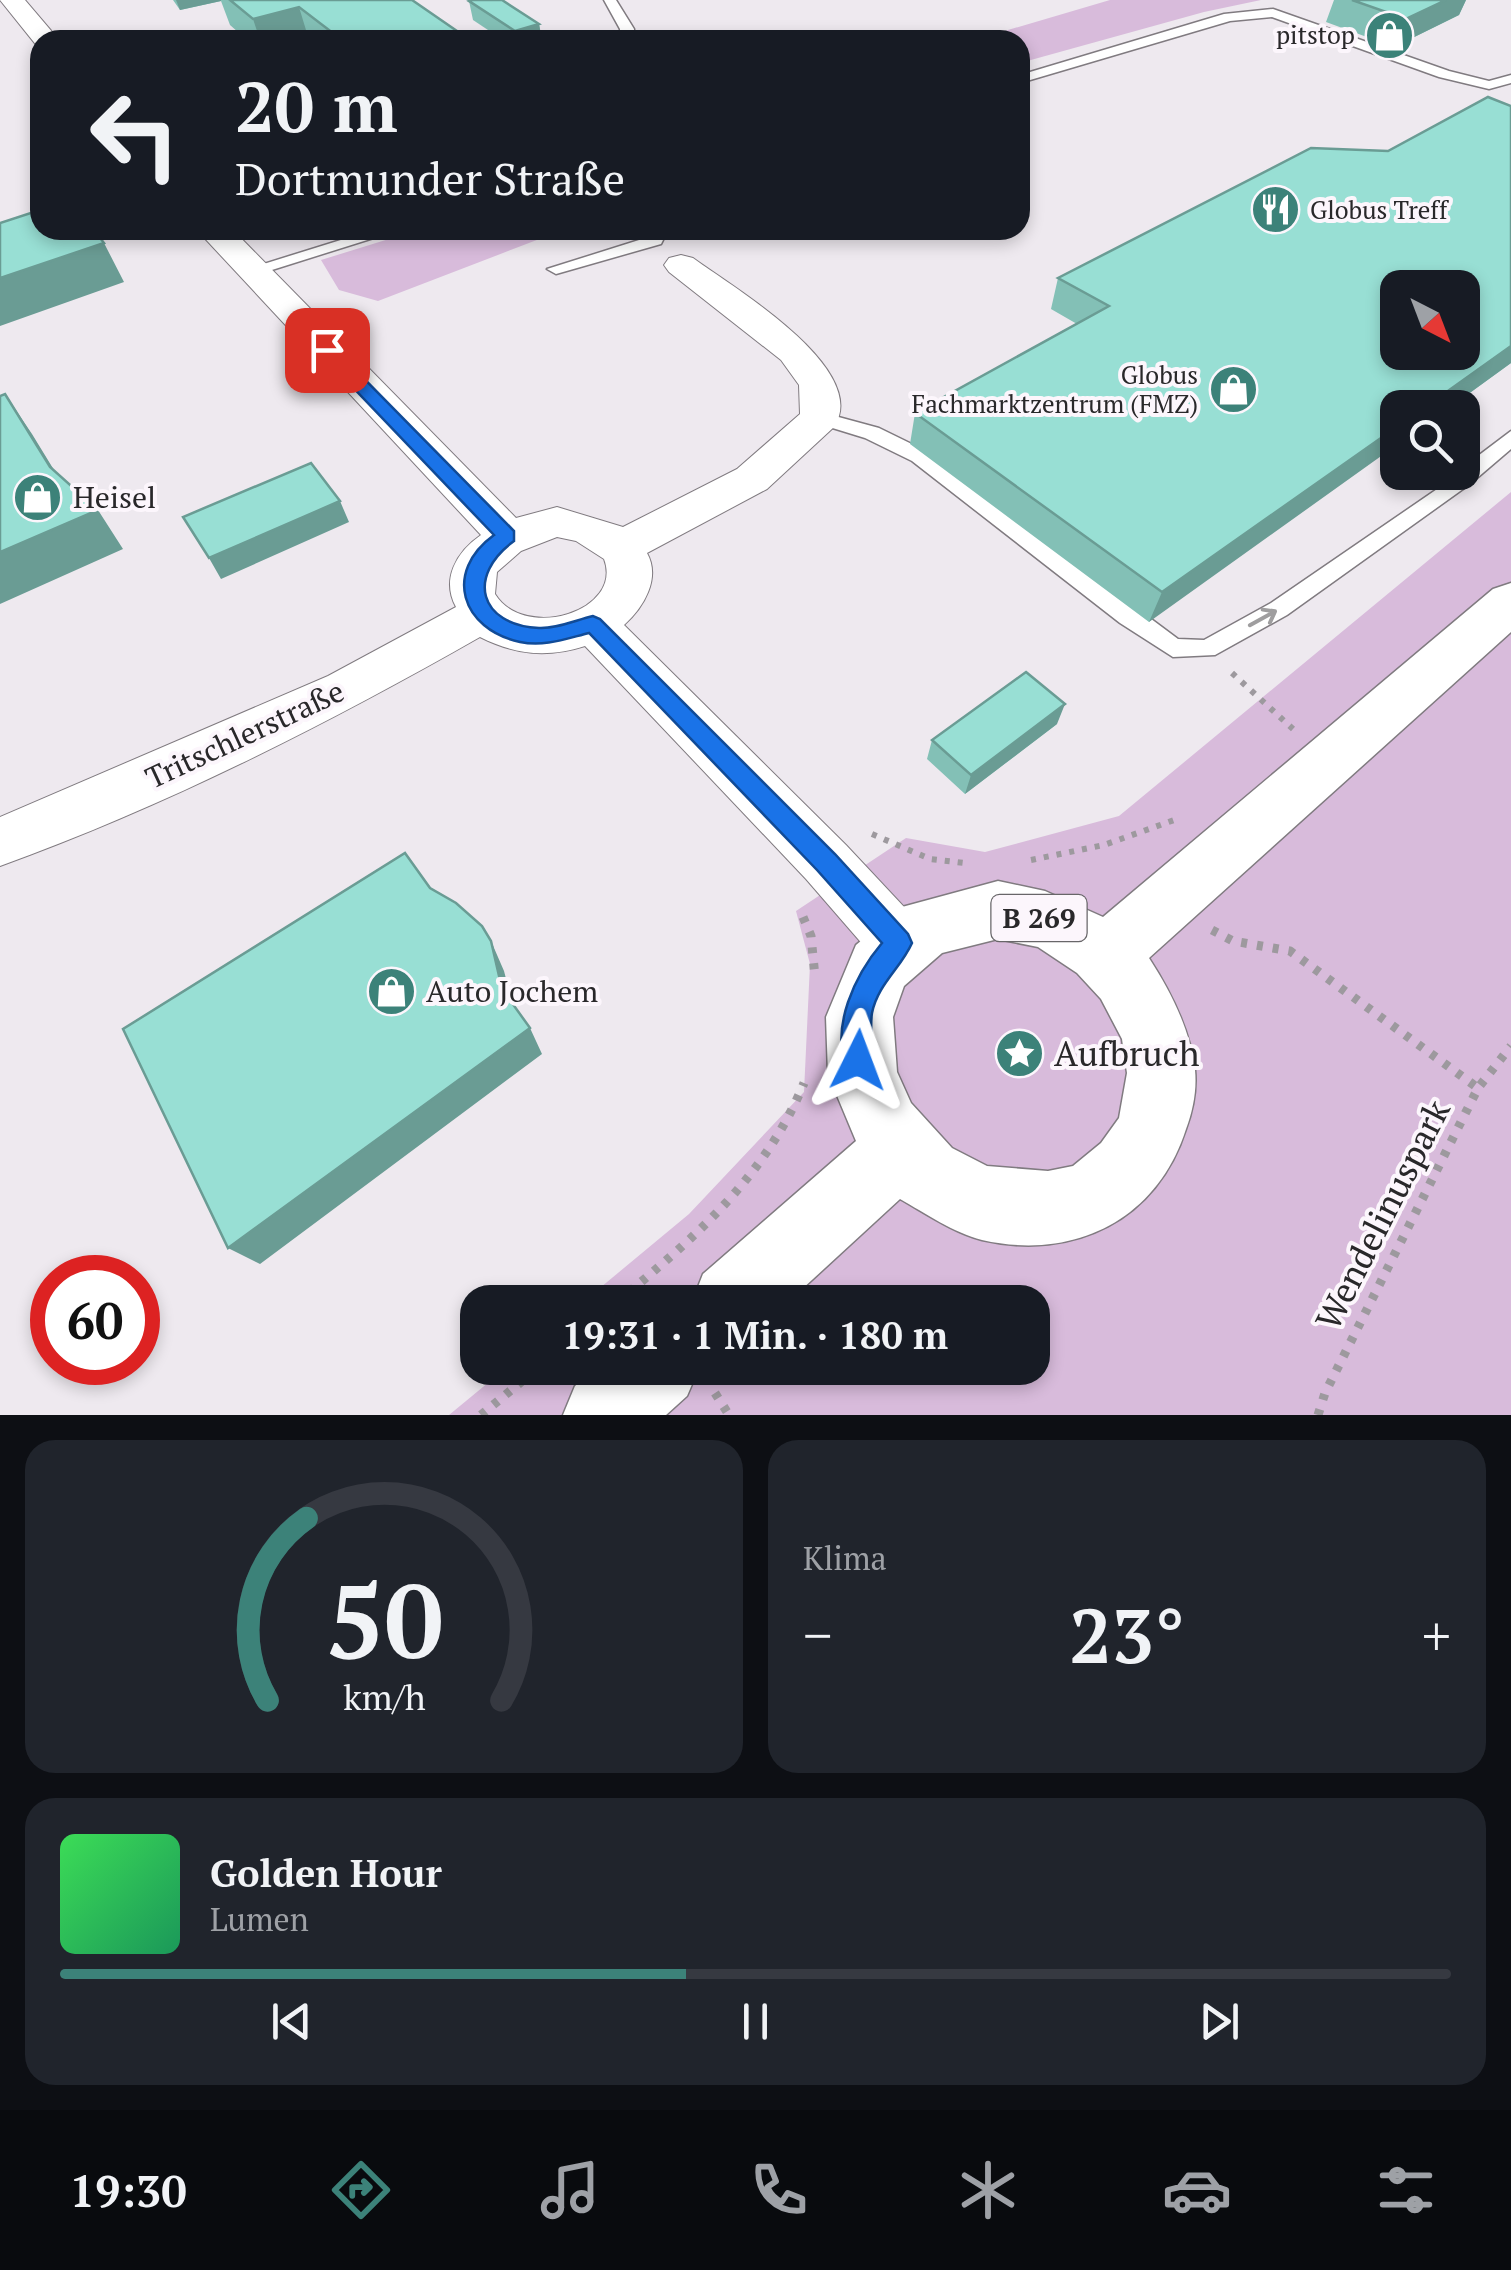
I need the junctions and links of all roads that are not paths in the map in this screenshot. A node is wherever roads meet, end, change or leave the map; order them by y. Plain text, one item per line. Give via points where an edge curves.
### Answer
1 (10, 0) edge
2 (610, 0) edge
3 (1288, 7) dead end
4 (1273, 13) junction
5 (37, 30) edge
6 (627, 30) edge
7 (1030, 76) edge
8 (1511, 79) edge
9 (223, 240) edge
10 (356, 240) edge
11 (665, 245) edge
12 (556, 269) dead end
13 (250, 271) junction
14 (820, 418) junction
15 (1511, 438) edge
16 (506, 536) junction
17 (621, 546) junction
18 (1511, 602) edge
19 (483, 614) junction
20 (593, 624) junction
21 (0, 842) edge
22 (899, 943) junction
23 (1105, 956) junction
24 (900, 1150) junction
25 (750, 1285) edge
26 (638, 1385) edge
27 (604, 1415) edge

1 - 5 street
2 - 6 lane
3 - 4 lane
4 - 7 lane via 1229,17
4 - 8 lane via 1444,74 1489,85
9 - 13 street
10 - 13 lane
11 - 12 lane
11 - 14 street via 795,352 818,385
13 - 16 street
14 -> 15 lane via 919,456 1128,618 1173,648 1207,649 1279,609
14 - 17 street via 752,479
16 - 17 street via 557,522 594,529
16 - 19 street via 478,564 474,599
17 - 20 street via 629,562 624,596
18 - 23 main road, B 269 via 1303,738 1166,903
19 - 20 street via 520,634 544,636
19 - 21 street, Tritschlerstraße via 345,690
20 - 22 street
22 - 23 main road, B 269 via 928,923 998,910 1036,916
22 - 24 main road, B 269 via 872,974 858,1014 858,1060 872,1107
23 - 24 main road, B 269 via 1134,989 1154,1028 1163,1071 1160,1114 1142,1152 1113,1184 1074,1205 1012,1208 981,1203 937,1182
24 - 25 main road
26 - 27 main road

